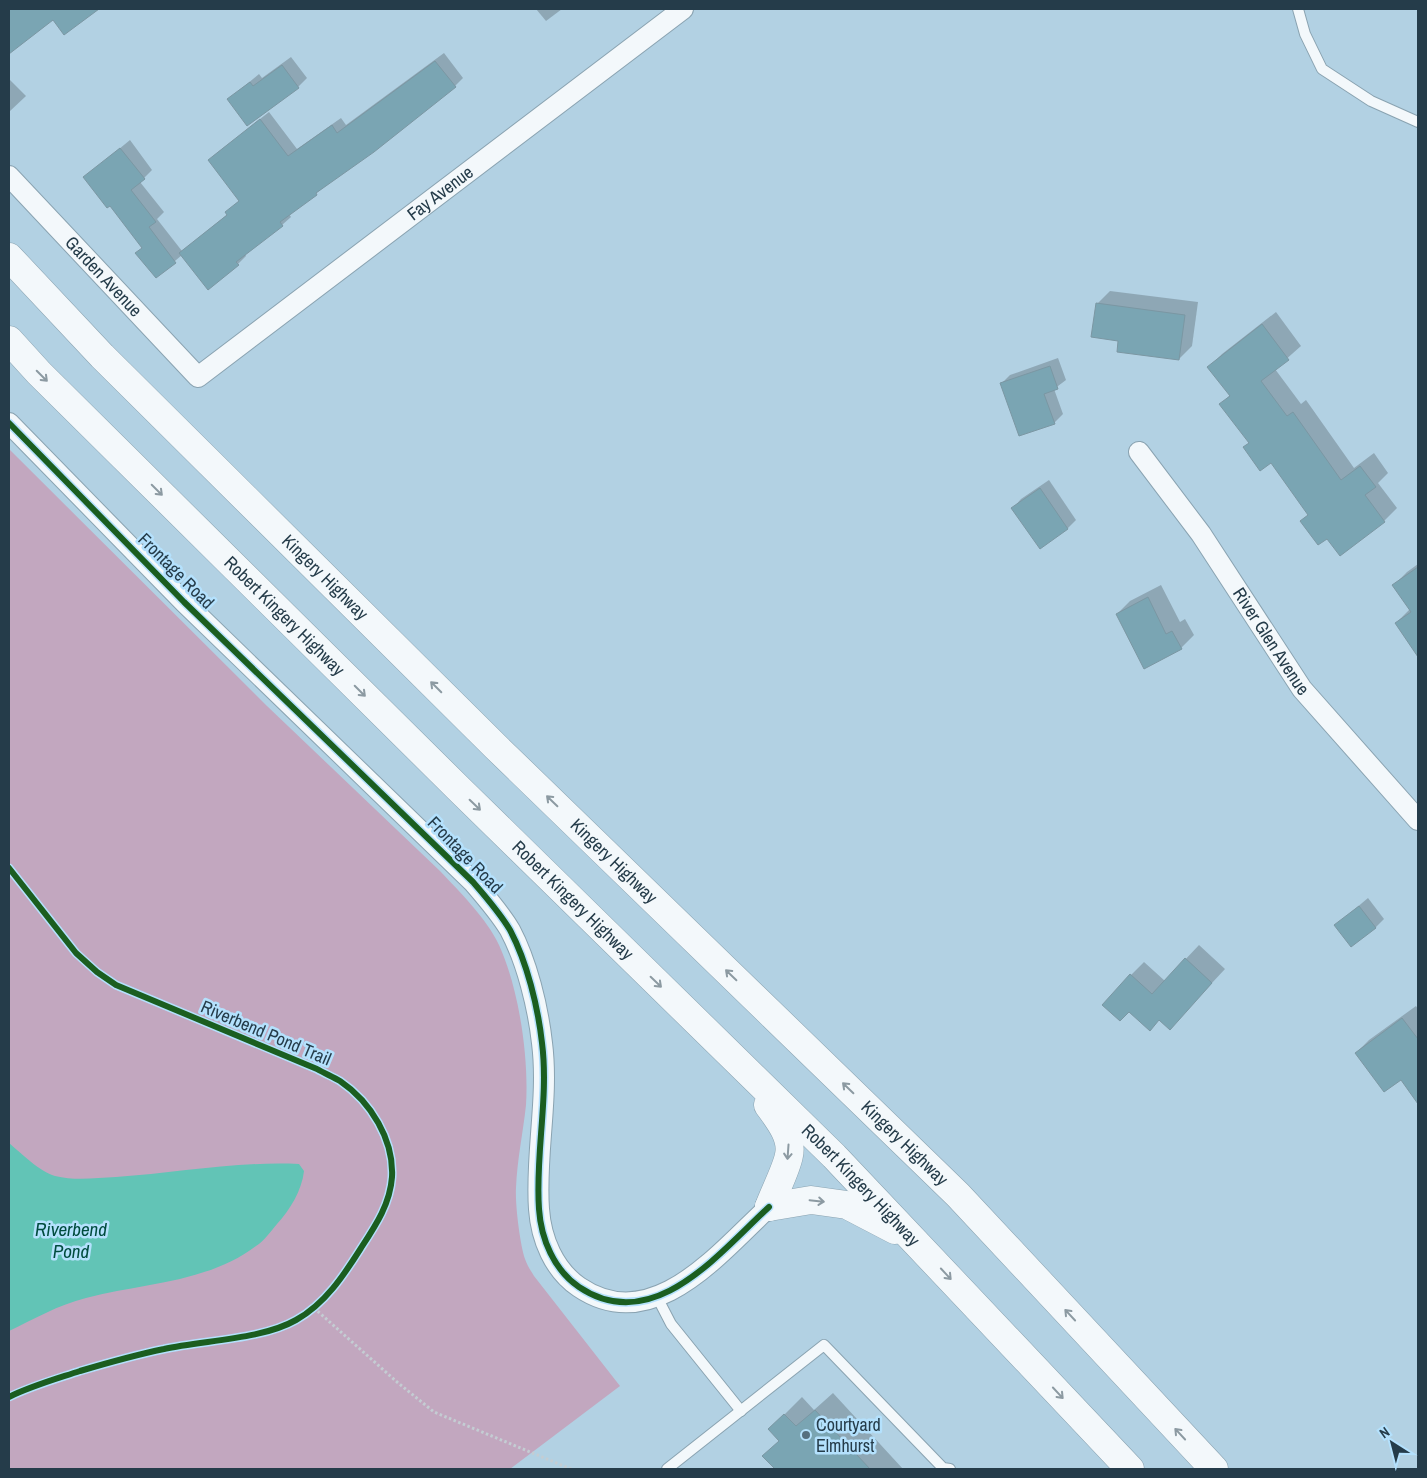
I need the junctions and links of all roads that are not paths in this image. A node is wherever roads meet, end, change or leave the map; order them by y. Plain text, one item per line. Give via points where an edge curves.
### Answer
1 (683, 9) edge
2 (1298, 9) edge
3 (1418, 122) edge
4 (9, 176) edge
5 (9, 257) edge
6 (9, 340) edge
7 (198, 377) joint
8 (9, 423) edge
9 (1139, 452) dead end
10 (1418, 820) edge
11 (729, 1052) junction
12 (769, 1207) junction
13 (913, 1239) junction
14 (657, 1297) junction
15 (741, 1411) junction
16 (667, 1469) edge
17 (945, 1469) edge
18 (1130, 1469) edge
19 (1214, 1469) edge

1 - 7 street, Fay Avenue
2 - 3 lane via 1305,34 1322,69 1372,101
4 - 7 street, Garden Avenue
19 -> 5 highway, Kingery Highway via 958,1195 489,740 102,356
6 -> 11 highway, Robert Kingery Highway via 450,781
8 - 14 street, Frontage Road via 184,602 466,875 495,908 521,956 542,1042 544,1108 539,1209 543,1236 556,1265 570,1281 591,1296 632,1303
9 - 10 street, River Glen Avenue via 1201,534 1302,689
11 -> 12 highway via 781,1122 787,1136 790,1154
11 - 13 highway, Robert Kingery Highway
12 -> 13 highway via 810,1200 847,1205
12 - 14 street, Frontage Road via 701,1270
13 -> 18 highway, Robert Kingery Highway
14 - 15 lane via 671,1324
15 - 16 lane
15 - 17 lane via 824,1345

